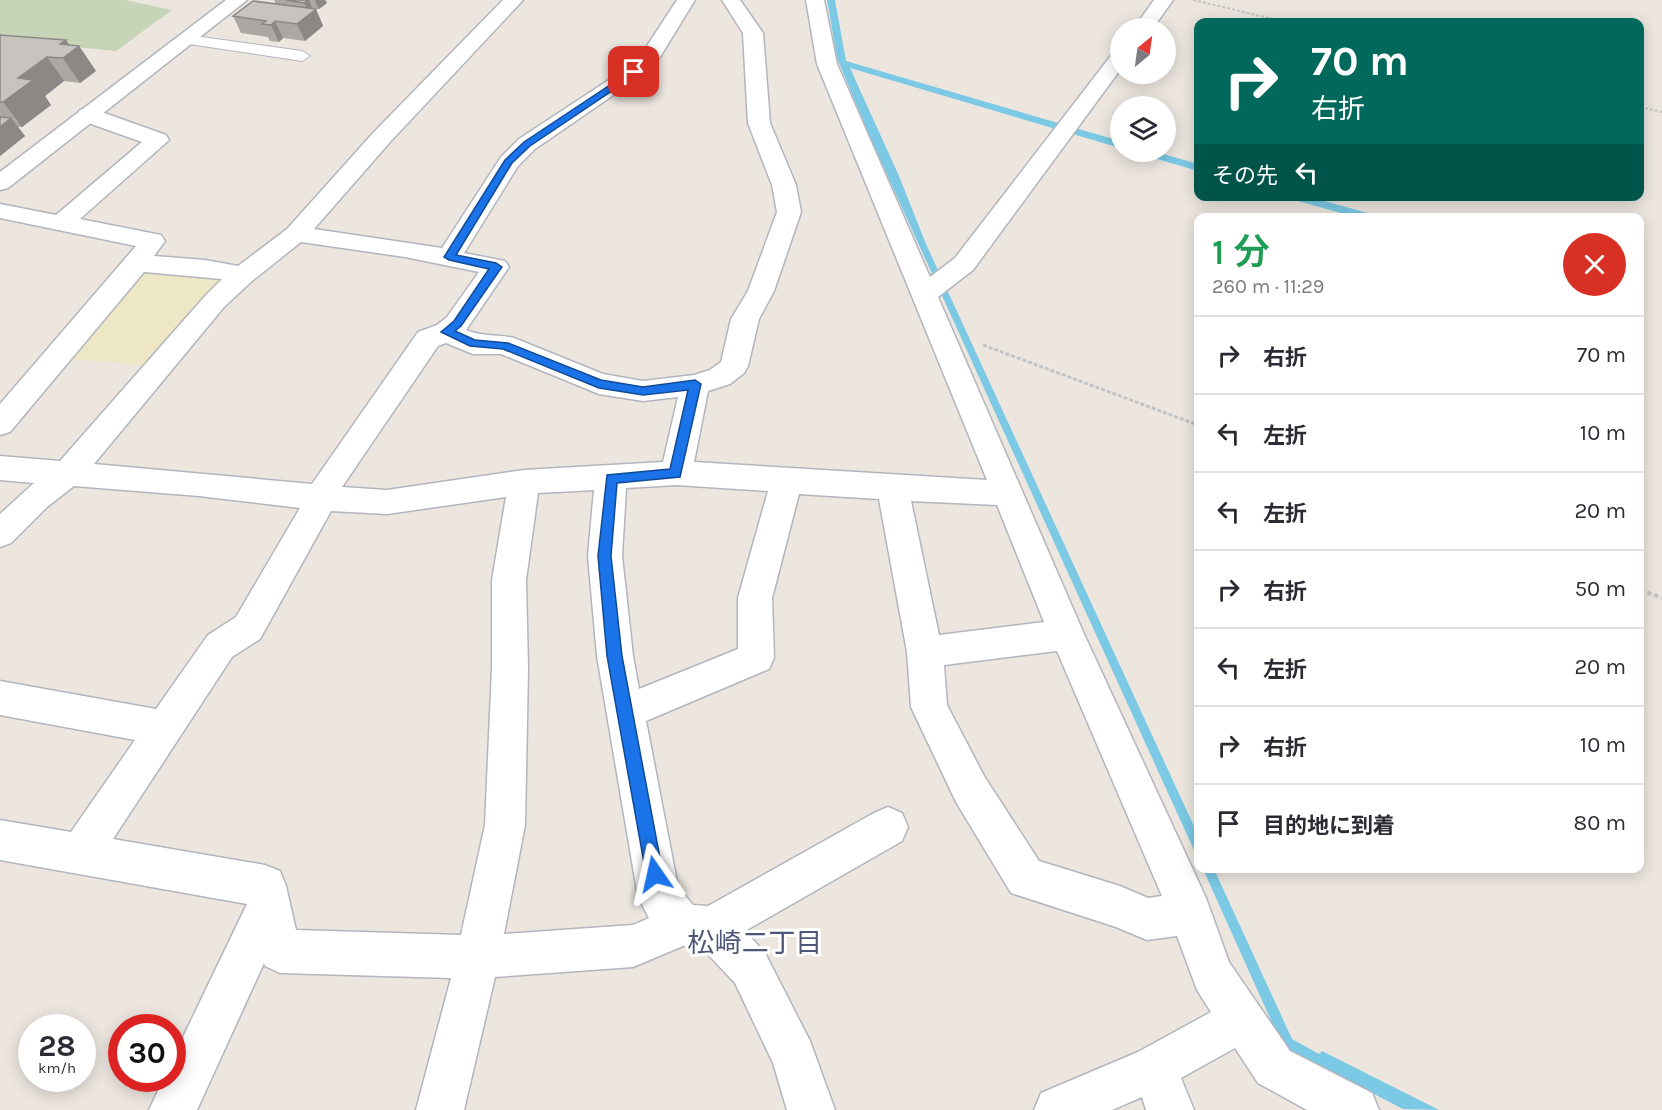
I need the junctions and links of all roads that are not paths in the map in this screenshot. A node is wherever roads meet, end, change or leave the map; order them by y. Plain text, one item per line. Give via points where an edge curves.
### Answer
1 (238, 0) edge
2 (513, 0) edge
3 (686, 0) edge
4 (731, 0) edge
5 (815, 0) edge
6 (1164, 0) edge
7 (1150, 18) edge
8 (187, 40) junction
9 (302, 56) dead end
10 (1110, 70) edge
11 (88, 115) junction
12 (0, 183) edge
13 (0, 211) edge
14 (62, 222) junction
15 (296, 234) junction
16 (449, 257) junction
17 (137, 263) junction
18 (243, 275) junction
19 (923, 295) junction
20 (447, 332) junction
21 (695, 384) junction
22 (0, 424) edge
23 (0, 468) edge
24 (676, 473) junction
25 (67, 474) junction
26 (611, 478) junction
27 (787, 479) junction
28 (524, 483) junction
29 (893, 488) junction
30 (1008, 493) junction
31 (322, 498) junction
32 (0, 534) edge
33 (1067, 634) junction
34 (925, 652) junction
35 (0, 698) edge
36 (624, 713) junction
37 (163, 728) junction
38 (888, 827) dead end
39 (0, 840) edge
40 (80, 854) junction
41 (268, 906) junction
42 (1191, 913) junction
43 (697, 926) junction
44 (478, 957) junction
45 (1242, 1020) junction
46 (1154, 1068) junction
47 (173, 1110) edge
48 (440, 1110) edge
49 (811, 1110) edge
50 (1058, 1110) edge
51 (1170, 1110) edge
52 (1355, 1110) edge

1 - 8 street
2 - 15 street
3 - 16 street via 653,53 634,72 527,144 508,162
4 - 21 street via 753,33 759,123 784,185 789,212 760,291 745,319 734,366 720,377
5 - 19 street via 827,64
6 - 7 street
8 - 9 lane
8 - 11 street
10 - 19 street via 964,264
11 - 12 street
11 - 14 street via 158,140
13 - 14 street
14 - 17 street via 152,242
15 - 16 street
15 - 18 street
16 - 20 street via 496,267 458,323
17 - 18 street
17 - 22 street
18 - 25 street via 215,301
19 - 30 street
20 - 21 street via 474,344 504,345 599,384 643,391
20 - 31 street via 428,339 328,483
21 - 24 street
23 - 25 street
24 - 26 street
24 - 27 street
25 - 31 street
25 - 32 street
26 - 28 street
26 - 36 street via 605,556
27 - 29 street
27 - 36 street via 756,598 756,658
28 - 31 street via 387,502
28 - 44 street via 509,580 505,825
29 - 30 street
29 - 34 street
30 - 33 street
31 - 37 street via 248,628 220,646
33 - 34 street
33 - 42 street
34 - 42 street via 929,707 970,789 1026,878 1147,919
35 - 37 street
36 - 43 street via 659,897
37 - 40 street
38 - 43 street
39 - 40 street
40 - 41 street via 265,886
41 - 44 street via 280,951
41 - 47 street
42 - 45 street via 1212,975
43 - 44 street via 633,946
43 - 49 street via 750,968 794,1057
44 - 48 street
45 - 46 street
45 - 52 street via 1274,1067
46 - 50 street
46 - 51 street

